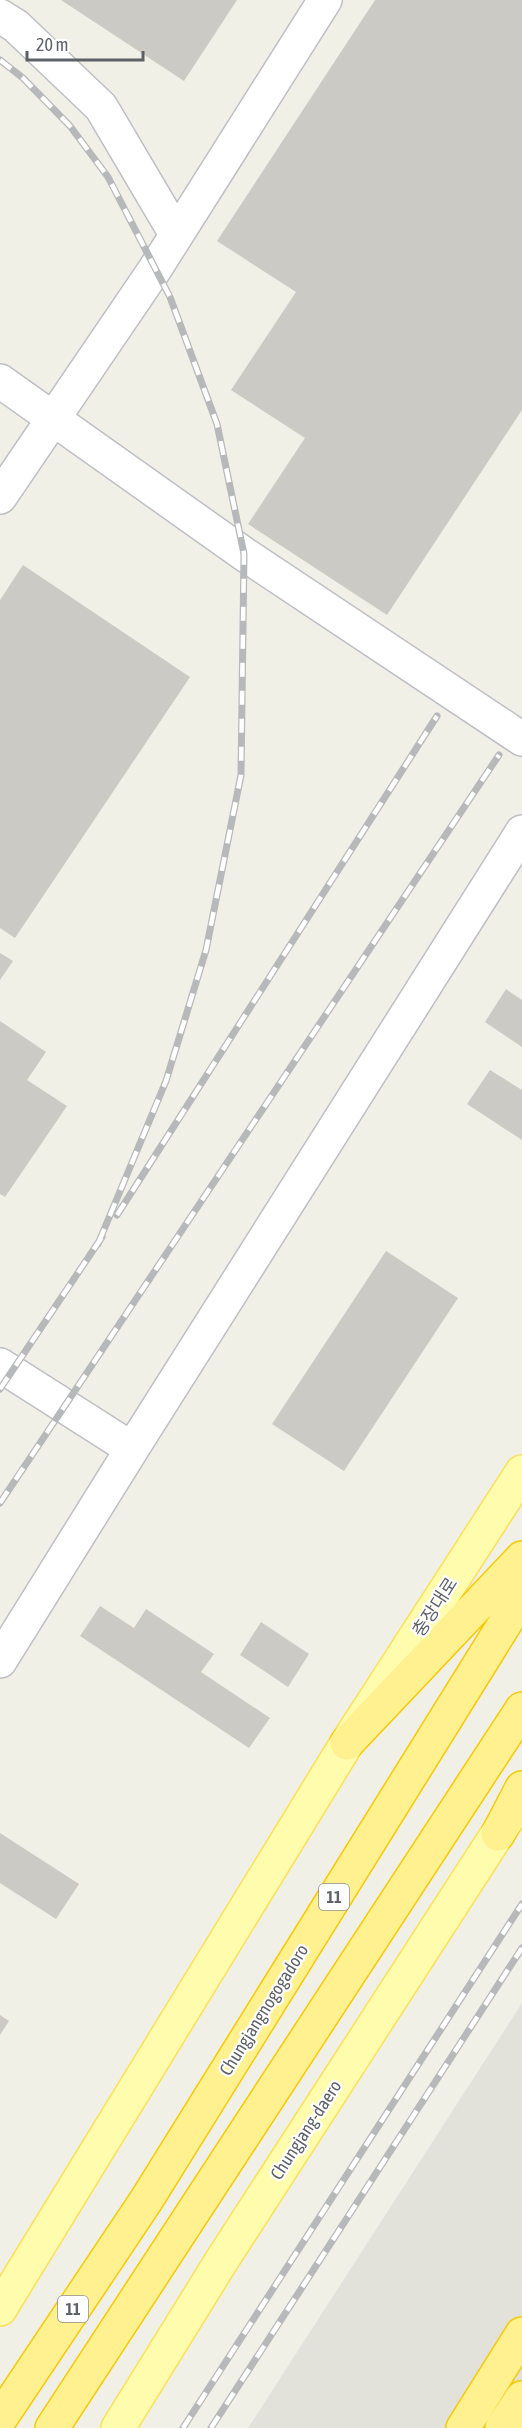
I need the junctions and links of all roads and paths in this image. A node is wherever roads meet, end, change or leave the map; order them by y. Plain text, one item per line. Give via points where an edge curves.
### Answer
1 (325, 0) edge
2 (0, 16) edge
3 (176, 234) junction
4 (0, 381) edge
5 (53, 417) junction
6 (0, 497) edge
7 (522, 739) edge
8 (522, 832) edge
9 (0, 1365) edge
10 (132, 1449) junction
11 (522, 1472) edge
12 (522, 1558) edge
13 (522, 1596) edge
14 (0, 1661) edge
15 (522, 1709) edge
16 (347, 1743) junction
17 (522, 1788) edge
18 (522, 1797) edge
19 (498, 1834) junction
20 (0, 2309) edge
21 (522, 2334) edge
22 (522, 2398) edge
23 (0, 2419) edge
24 (52, 2428) edge
25 (118, 2428) edge
26 (463, 2428) edge
27 (502, 2428) edge

1 - 3 street
2 - 3 street via 16,26 101,107
3 - 5 street
4 - 5 street
5 - 6 street
5 - 7 street via 244,554
8 - 10 street
9 - 10 street
10 - 14 street
11 - 16 main road, 충장대로
12 - 16 highway
13 - 23 highway, Chungjangnogogadoro / 11 via 147,2199
15 - 24 highway
16 - 20 main road
17 - 19 highway
18 - 19 main road
19 - 25 main road, Chungjang-daero
21 - 26 highway
22 - 27 highway

